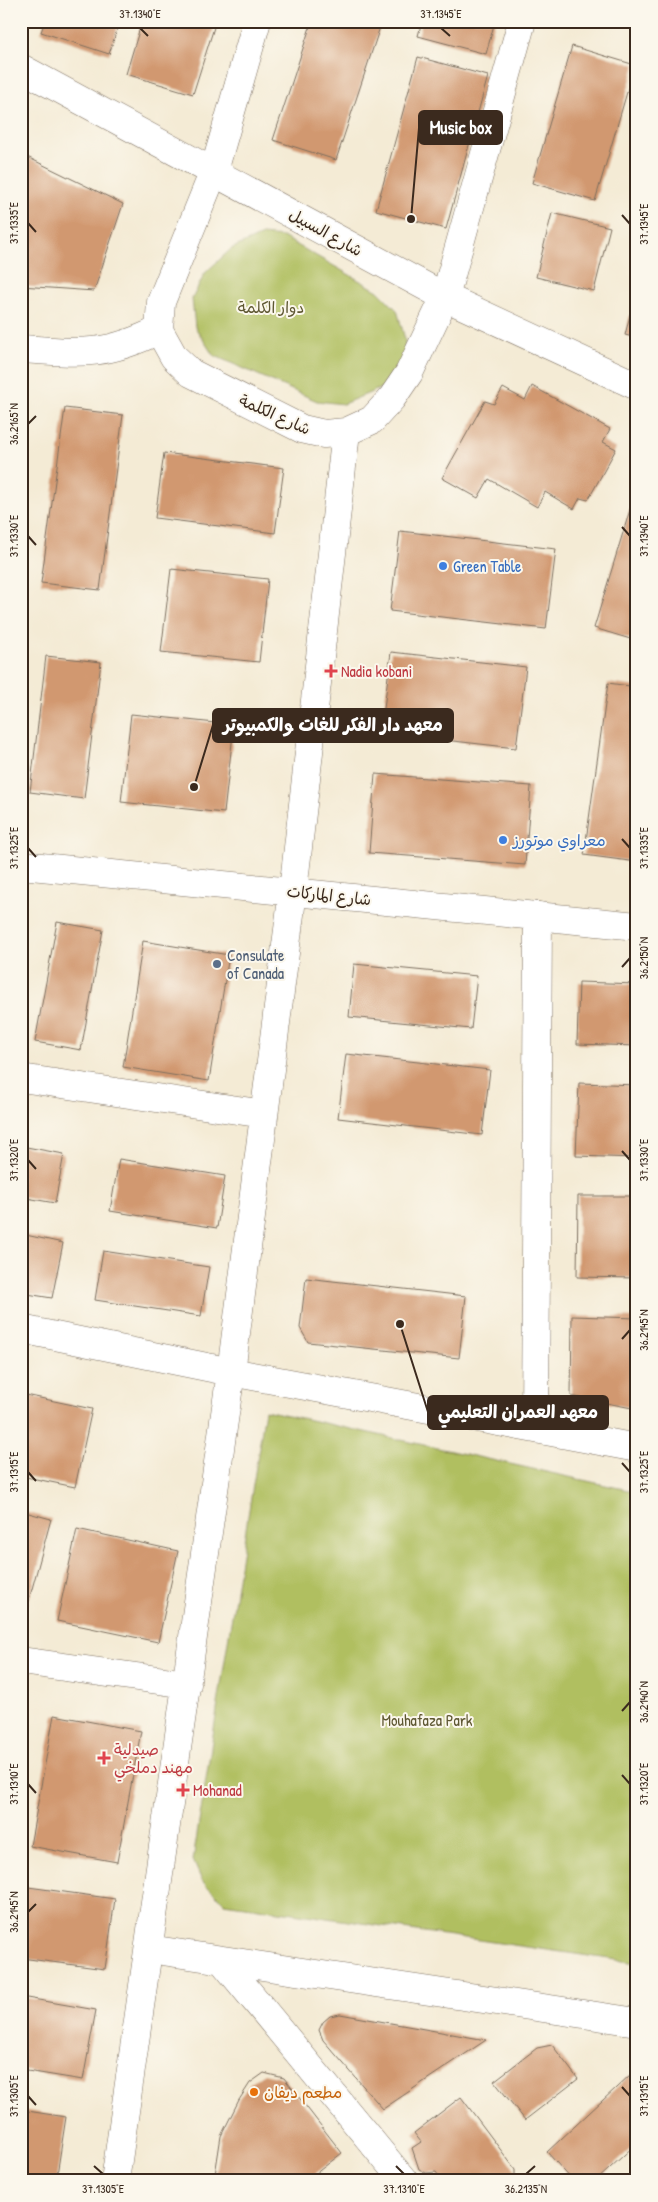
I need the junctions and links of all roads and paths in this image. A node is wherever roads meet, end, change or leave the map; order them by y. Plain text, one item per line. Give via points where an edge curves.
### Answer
1 (258, 21) edge
2 (522, 21) edge
3 (21, 68) edge
4 (214, 171) junction
5 (444, 297) junction
6 (159, 330) junction
7 (21, 349) edge
8 (637, 386) edge
9 (346, 432) junction
10 (21, 865) edge
11 (293, 891) junction
12 (538, 916) junction
13 (637, 926) edge
14 (21, 1078) edge
15 (264, 1114) junction
16 (21, 1329) edge
17 (231, 1372) junction
18 (535, 1428) junction
19 (637, 1448) edge
20 (21, 1661) edge
21 (187, 1684) junction
22 (148, 1950) junction
23 (222, 1960) junction
24 (637, 2022) edge
25 (115, 2181) edge
26 (404, 2181) edge

1 - 4 street
2 - 5 street, شارع الكلمة
3 - 4 street, شارع السبيل
4 - 5 street, شارع السبيل
4 - 6 street via 161,302
5 - 8 street, شارع السبيل
5 - 9 street, شارع الكلمة via 409,373 392,398 372,420
6 - 7 street via 106,351 80,353
6 - 9 street, شارع الكلمة via 174,356 191,373 216,388 302,429 324,434
9 - 11 street
10 - 11 street, شارع الماركات
11 - 12 street, شارع الماركات
11 - 15 street
12 - 13 street, شارع الماركات
12 - 18 street
14 - 15 street
15 - 17 street
16 - 17 street
17 - 18 street
17 - 21 street
18 - 19 street
20 - 21 street
21 - 22 street
22 - 23 street
22 - 25 street
23 - 24 street
23 - 26 street

